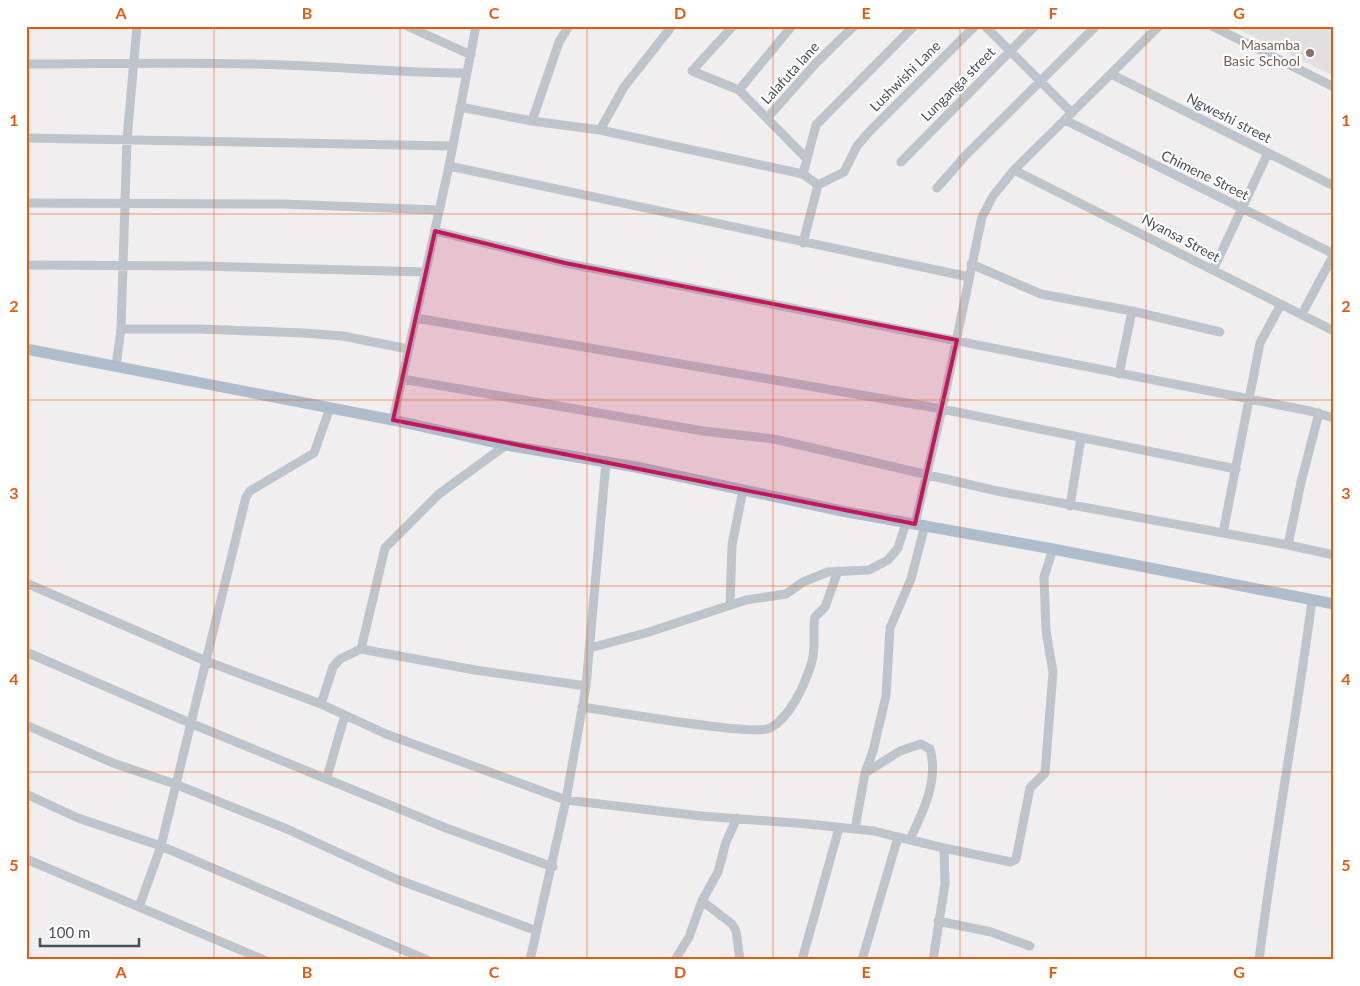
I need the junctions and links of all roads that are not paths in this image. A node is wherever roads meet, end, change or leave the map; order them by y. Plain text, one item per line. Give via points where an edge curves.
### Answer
1 (138, 26) edge
2 (407, 26) edge
3 (476, 26) edge
4 (569, 26) edge
5 (672, 26) edge
6 (733, 26) edge
7 (792, 26) edge
8 (854, 26) edge
9 (914, 26) edge
10 (974, 26) edge
11 (986, 26) edge
12 (1036, 26) edge
13 (1096, 26) edge
14 (1159, 26) edge
15 (1212, 26) edge
16 (1010, 51) junction
17 (471, 55) junction
18 (26, 64) edge
19 (134, 65) junction
20 (467, 73) junction
21 (1111, 74) junction
22 (1040, 82) junction
23 (1334, 87) edge
24 (740, 90) junction
25 (460, 107) junction
26 (1072, 113) junction
27 (768, 117) junction
28 (1064, 120) junction
29 (532, 121) junction
30 (600, 130) junction
31 (26, 138) edge
32 (127, 140) junction
33 (452, 146) junction
34 (1268, 153) junction
35 (806, 158) junction
36 (901, 162) dead end
37 (449, 166) junction
38 (1014, 170) junction
39 (803, 174) junction
40 (818, 185) junction
41 (1334, 186) edge
42 (936, 188) dead end
43 (26, 203) edge
44 (126, 204) junction
45 (1241, 207) junction
46 (438, 210) junction
47 (435, 231) junction
48 (803, 243) junction
49 (1334, 254) edge
50 (971, 264) junction
51 (26, 265) edge
52 (123, 267) junction
53 (1213, 270) junction
54 (426, 272) junction
55 (969, 277) junction
56 (1281, 304) junction
57 (1132, 311) junction
58 (1302, 314) junction
59 (416, 318) junction
60 (121, 329) junction
61 (1334, 331) edge
62 (1220, 332) dead end
63 (957, 340) junction
64 (26, 349) edge
65 (408, 350) junction
66 (116, 366) junction
67 (1120, 374) junction
68 (402, 379) junction
69 (1248, 400) junction
70 (330, 408) junction
71 (942, 409) junction
72 (1319, 413) junction
73 (1334, 418) edge
74 (393, 420) junction
75 (1081, 438) junction
76 (506, 445) junction
77 (606, 462) junction
78 (1236, 469) junction
79 (927, 475) junction
80 (743, 490) junction
81 (1070, 506) junction
82 (915, 524) junction
83 (1223, 533) junction
84 (1288, 545) junction
85 (1053, 548) junction
86 (1334, 554) edge
87 (838, 571) junction
88 (26, 583) edge
89 (1312, 600) junction
90 (1334, 604) edge
91 (730, 605) junction
92 (590, 648) junction
93 (361, 649) junction
94 (26, 652) edge
95 (206, 661) junction
96 (586, 686) junction
97 (321, 704) junction
98 (582, 707) junction
99 (344, 715) junction
100 (190, 723) junction
101 (26, 725) edge
102 (865, 773) junction
103 (327, 777) junction
104 (175, 784) junction
105 (26, 794) edge
106 (566, 800) junction
107 (737, 818) junction
108 (839, 828) junction
109 (855, 829) junction
110 (898, 837) junction
111 (910, 839) junction
112 (161, 846) junction
113 (944, 848) junction
114 (26, 859) edge
115 (553, 867) junction
116 (702, 901) junction
117 (139, 907) junction
118 (938, 921) junction
119 (537, 931) junction
120 (1030, 946) dead end
121 (264, 960) edge
122 (427, 960) edge
123 (530, 960) edge
124 (675, 960) edge
125 (740, 960) edge
126 (802, 960) edge
127 (862, 960) edge
128 (933, 960) edge
129 (1259, 960) edge

1 - 19 street
2 - 17 street
3 - 17 street
4 - 29 street via 558,42
5 - 30 street via 624,87
6 - 24 street via 692,69
7 - 24 street
8 - 27 street, Lalafuta lane
9 - 35 street via 816,125
10 - 40 street, Lushwishi Lane via 884,115 857,146 840,176
11 - 16 street
12 - 16 street, Lunganga street
13 - 22 street
14 - 21 street
15 - 23 street
16 - 22 street
16 - 36 street, Lunganga street
17 - 20 street
18 - 19 street
19 - 20 street via 250,64 361,68 399,73
19 - 32 street
20 - 25 street
21 - 26 street
21 - 34 street, Ngweshi street
22 - 26 street
22 - 42 street
24 - 27 street
25 - 29 street
25 - 33 street
26 - 28 street
27 - 35 street
28 - 38 street
28 - 45 street, Chimene Street
29 - 30 street
30 - 39 street
31 - 32 street
32 - 33 street
32 - 44 street
33 - 37 street
34 - 41 street, Ngweshi street
34 - 45 street
35 - 39 street
37 - 46 street
37 - 48 street
38 - 50 street via 992,196 982,217
38 - 53 street, Nyansa Street
39 - 40 street
40 - 48 street
43 - 44 street
44 - 46 street via 283,204
44 - 52 street
45 - 49 street, Chimene Street
45 - 53 street
46 - 47 street
47 - 54 street
47 - 63 street via 565,262
48 - 55 street
49 - 58 street
50 - 55 street
50 - 57 street via 1041,294
51 - 52 street
52 - 54 street
52 - 60 street
53 - 56 street, Nyansa Street
54 - 59 street
55 - 63 street
56 - 58 street, Nyansa Street
56 - 69 street via 1260,343
57 - 62 street
57 - 67 street
58 - 61 street, Nyansa Street
59 - 65 street
59 - 71 street
60 - 65 street via 304,333 343,336
60 - 66 street
63 - 67 street
63 - 71 street
64 - 66 main road
65 - 68 street
66 - 70 main road
67 - 69 street
68 - 74 street
68 - 79 street via 703,431 774,439
69 - 72 street
69 - 78 street
70 - 74 main road
70 - 95 street via 314,453 250,490 246,497
71 - 75 street
71 - 79 street
72 - 73 street
72 - 84 street
74 - 76 main road
75 - 78 street
75 - 81 street
76 - 77 main road
76 - 93 street via 439,494 385,548
77 - 80 main road
77 - 92 street
78 - 83 street
79 - 81 street
79 - 82 street
80 - 82 main road
80 - 91 street via 732,545
81 - 83 street
82 - 85 main road
82 - 87 street via 888,560 869,570
82 - 102 street via 913,573 890,628 886,696
83 - 84 street
84 - 86 street
85 - 89 main road
85 - 113 street via 1044,577 1046,631 1053,672 1045,773 1030,788 1016,859 1011,862
87 - 91 street via 811,578 786,594 761,596
87 - 98 street via 824,607 815,616 815,649 810,668 793,703 776,725 768,729 733,729
88 - 95 street
89 - 90 main road
89 - 129 street via 1277,820
91 - 92 street
92 - 96 street
93 - 96 street
93 - 97 street via 340,659 334,667
94 - 100 street
95 - 97 street
95 - 100 street
96 - 98 street
97 - 99 street
98 - 106 street
99 - 103 street
99 - 106 street via 386,734
100 - 103 street
100 - 104 street
101 - 104 street via 113,763
102 - 109 street
102 - 111 street via 915,744 926,745 930,749 932,763 928,800
103 - 115 street via 446,828
104 - 112 street
104 - 119 street via 287,829 396,879
105 - 112 street via 78,818
106 - 107 street
106 - 115 street
107 - 108 street
107 - 116 street via 722,852 718,872
108 - 109 street
108 - 126 street
109 - 110 street
110 - 111 street
110 - 127 street
111 - 113 street
112 - 117 street
112 - 122 street
113 - 118 street via 945,884
114 - 117 street
115 - 119 street
116 - 124 street via 689,937
116 - 125 street via 732,924
117 - 121 street
118 - 120 street via 991,932
118 - 128 street
119 - 123 street

